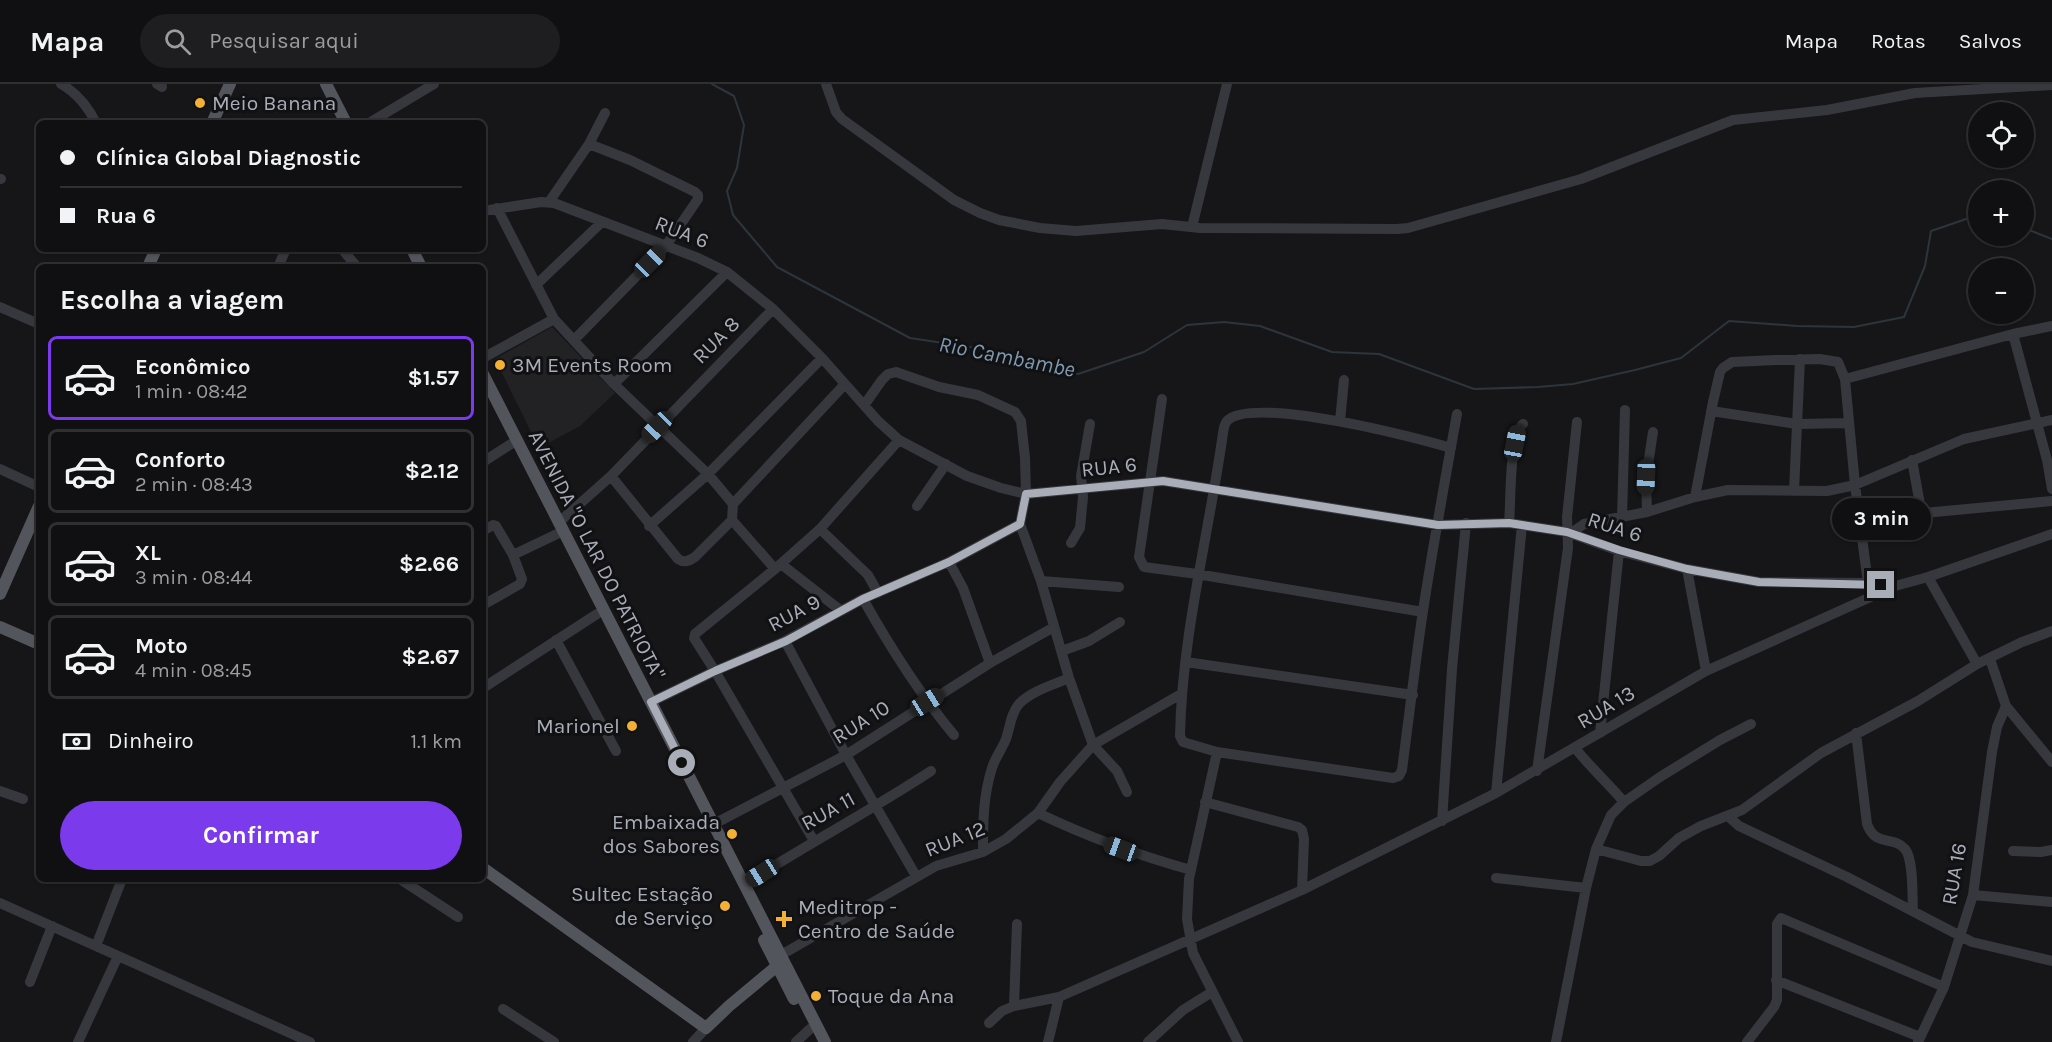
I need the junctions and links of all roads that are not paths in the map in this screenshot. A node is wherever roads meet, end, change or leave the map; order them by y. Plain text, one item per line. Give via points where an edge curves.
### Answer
1 (61, 84) edge
2 (230, 84) edge
3 (326, 84) edge
4 (335, 84) edge
5 (434, 84) edge
6 (826, 84) edge
7 (1227, 84) edge
8 (2052, 85) edge
9 (605, 113) dead end
10 (94, 120) edge
11 (213, 120) edge
12 (343, 120) edge
13 (353, 120) edge
14 (374, 120) edge
15 (589, 144) junction
16 (549, 202) junction
17 (497, 208) junction
18 (486, 210) edge
19 (602, 222) junction
20 (1192, 227) junction
21 (665, 247) junction
22 (344, 252) edge
23 (354, 264) edge
24 (727, 272) junction
25 (536, 285) junction
26 (0, 307) edge
27 (773, 309) junction
28 (554, 319) junction
29 (36, 323) edge
30 (2052, 326) edge
31 (2013, 334) junction
32 (574, 340) junction
33 (486, 355) edge
34 (822, 358) junction
35 (1800, 359) junction
36 (1845, 379) junction
37 (486, 380) edge
38 (1344, 380) dead end
39 (614, 384) junction
40 (845, 384) junction
41 (486, 394) edge
42 (1162, 399) dead end
43 (865, 405) junction
44 (1625, 410) dead end
45 (1711, 411) junction
46 (1457, 414) dead end
47 (2052, 420) edge
48 (1340, 421) junction
49 (1577, 422) dead end
50 (1849, 423) junction
51 (1090, 424) dead end
52 (1523, 424) dead end
53 (1797, 424) junction
54 (2037, 424) junction
55 (657, 427) junction
56 (1653, 432) dead end
57 (899, 440) junction
58 (511, 444) junction
59 (1451, 448) junction
60 (486, 460) edge
61 (1912, 460) junction
62 (946, 464) junction
63 (0, 469) edge
64 (708, 474) junction
65 (611, 476) junction
66 (1149, 482) junction
67 (1855, 485) junction
68 (36, 486) edge
69 (1083, 489) junction
70 (1215, 489) junction
71 (2052, 489) edge
72 (1794, 491) junction
73 (1026, 494) junction
74 (1695, 497) junction
75 (2052, 501) edge
76 (733, 504) junction
77 (916, 506) dead end
78 (1647, 512) junction
79 (36, 513) edge
80 (1622, 517) junction
81 (732, 520) junction
82 (1466, 523) junction
83 (1509, 523) junction
84 (1020, 524) junction
85 (1438, 525) junction
86 (1522, 525) junction
87 (649, 526) junction
88 (558, 529) junction
89 (820, 529) junction
90 (486, 530) edge
91 (1569, 532) junction
92 (2052, 534) edge
93 (1071, 543) dead end
94 (1619, 550) junction
95 (513, 555) junction
96 (949, 562) junction
97 (778, 567) junction
98 (1687, 569) junction
99 (1197, 574) junction
100 (1928, 577) junction
101 (1041, 581) junction
102 (1868, 583) junction
103 (1119, 586) dead end
104 (1895, 586) junction
105 (878, 593) junction
106 (0, 594) edge
107 (863, 599) junction
108 (486, 603) edge
109 (840, 610) junction
110 (1423, 612) junction
111 (597, 614) junction
112 (1120, 622) dead end
113 (0, 627) edge
114 (1054, 627) junction
115 (2052, 631) edge
116 (556, 640) junction
117 (786, 641) junction
118 (36, 643) edge
119 (1062, 651) junction
120 (1990, 658) junction
121 (1186, 662) junction
122 (990, 663) junction
123 (1977, 664) junction
124 (715, 671) junction
125 (1706, 671) junction
126 (1069, 678) junction
127 (486, 686) edge
128 (1181, 694) junction
129 (1413, 694) junction
130 (651, 702) junction
131 (927, 702) junction
132 (2006, 706) junction
133 (1751, 724) dead end
134 (1600, 733) junction
135 (1856, 734) junction
136 (954, 735) dead end
137 (1093, 745) junction
138 (1575, 748) junction
139 (616, 751) dead end
140 (1217, 752) junction
141 (2048, 752) edge
142 (846, 755) junction
143 (2052, 762) edge
144 (931, 771) dead end
145 (1537, 771) junction
146 (782, 787) junction
147 (0, 791) edge
148 (1127, 792) dead end
149 (1496, 793) junction
150 (23, 799) dead end
151 (1205, 802) junction
152 (1624, 802) junction
153 (876, 807) junction
154 (1038, 813) junction
155 (1728, 816) junction
156 (1442, 821) junction
157 (714, 824) junction
158 (814, 841) junction
159 (1596, 849) junction
160 (2052, 850) edge
161 (2013, 851) dead end
162 (983, 852) junction
163 (486, 870) edge
164 (1191, 870) junction
165 (916, 876) junction
166 (1496, 878) dead end
167 (121, 882) edge
168 (405, 882) edge
169 (745, 884) junction
170 (1586, 888) junction
171 (1302, 890) junction
172 (1974, 895) junction
173 (2052, 902) edge
174 (0, 903) edge
175 (1913, 911) junction
176 (458, 917) dead end
177 (1017, 924) dead end
178 (52, 927) junction
179 (1961, 936) junction
180 (1191, 938) junction
181 (96, 946) junction
182 (118, 956) junction
183 (779, 960) junction
184 (2052, 961) edge
185 (1776, 980) junction
186 (30, 982) dead end
187 (1944, 987) junction
188 (1212, 992) junction
189 (1059, 998) junction
190 (1014, 1006) junction
191 (503, 1009) dead end
192 (989, 1023) dead end
193 (706, 1028) junction
194 (810, 1029) junction
195 (1919, 1040) edge
196 (78, 1042) edge
197 (310, 1042) edge
198 (554, 1042) edge
199 (693, 1042) edge
200 (796, 1042) edge
201 (817, 1042) edge
202 (825, 1042) edge
203 (1048, 1042) edge
204 (1148, 1042) edge
205 (1238, 1042) edge
206 (1556, 1042) edge
207 (1747, 1042) edge

1 - 10 street via 74,92
2 - 11 main road
3 - 12 main road
4 - 13 main road
5 - 14 street
6 - 20 street via 842,119 945,194 980,213 1011,223 1076,231 1172,224
7 - 20 street
8 - 20 street via 1915,93 1827,110 1733,120 1581,179 1408,228
9 - 15 street
15 - 16 street
15 - 21 street via 698,195
16 - 17 street, RUA 6
16 - 19 street, RUA 6
17 - 18 street, RUA 6
17 - 25 street
19 - 21 street, RUA 6
19 - 25 street
21 - 24 street, RUA 6
21 - 32 street
22 - 23 street
24 - 27 street, RUA 6
24 - 39 street
25 - 28 street
26 - 29 street
27 - 34 street, RUA 6
27 - 55 street, RUA 8
28 - 32 street
28 - 33 street
30 - 31 street
31 - 36 street
31 - 54 street
32 - 39 street
34 - 40 street, RUA 6
34 - 64 street
35 - 36 street via 1838,362
35 - 45 street via 1727,364 1720,372
35 - 53 street
36 - 50 street
37 - 88 main road, AVENIDA "O LAR DO PATRIOTA"
38 - 48 street
39 - 55 street
40 - 43 street, RUA 6
40 - 76 street
41 - 58 main road, AVENIDA "O LAR DO PATRIOTA"
42 - 66 street
43 - 57 street, RUA 6
43 - 73 street via 882,380 896,372 978,395 1015,412 1022,429
44 - 80 street
45 - 53 street
45 - 74 street
46 - 59 street
47 - 54 street
48 - 59 street
48 - 70 street via 1272,413 1228,419
49 - 91 street
50 - 53 street
50 - 67 street
51 - 69 street via 1081,476
52 - 83 street via 1517,431 1513,455
53 - 72 street
54 - 61 street via 1964,439
54 - 71 street
55 - 64 street
55 - 65 street, RUA 8
56 - 78 street via 1646,477
57 - 62 street, RUA 6
57 - 89 street
58 - 60 street
58 - 88 main road, AVENIDA "O LAR DO PATRIOTA"
59 - 85 street
61 - 67 street
61 - 75 street via 1924,513
62 - 73 street, RUA 6 via 982,482
62 - 77 street
63 - 68 street
64 - 76 street
64 - 87 street
65 - 87 street
65 - 88 street, RUA 8
66 - 69 street, RUA 6
66 - 70 street, RUA 6
66 - 99 street via 1141,563 1151,569
67 - 72 street
67 - 102 street
69 - 73 street, RUA 6
69 - 93 street via 1080,528
70 - 85 street, RUA 6
70 - 99 street
72 - 74 street via 1741,489
73 - 84 street
74 - 78 street
76 - 81 street
78 - 80 street
79 - 106 main road
80 - 91 street via 1584,524
81 - 87 street via 686,561 678,559
81 - 97 street
82 - 83 street, RUA 6
82 - 85 street, RUA 6
82 - 156 street
83 - 86 street, RUA 6
84 - 96 street, RUA 9
84 - 101 street
85 - 110 street
86 - 91 street, RUA 6
86 - 149 street
88 - 95 street, RUA 8
88 - 111 main road, AVENIDA "O LAR DO PATRIOTA"
88 - 130 main road, AVENIDA "O LAR DO PATRIOTA"
89 - 97 street
89 - 105 street via 868,575
90 - 95 street via 496,526
91 - 94 street, RUA 6
91 - 145 street
92 - 100 street, RUA 13
94 - 98 street, RUA 6
94 - 134 street
95 - 108 street via 520,584
96 - 105 street, RUA 9
96 - 122 street via 963,588
97 - 109 street
97 - 124 street via 695,634 695,641
98 - 102 street, RUA 6 via 1759,582
98 - 125 street
99 - 110 street
99 - 121 street
100 - 104 street, RUA 13
100 - 123 street
101 - 103 street
101 - 114 street
102 - 104 street, RUA 6
104 - 125 street, RUA 13
105 - 107 street, RUA 9
107 - 109 street, RUA 9
107 - 131 street via 891,650
109 - 117 street, RUA 9
110 - 129 street
111 - 116 street
111 - 183 main road, AVENIDA "O LAR DO PATRIOTA"
112 - 119 street via 1089,641
113 - 118 main road
114 - 119 street
114 - 122 street, RUA 10
115 - 120 street
116 - 127 street
116 - 139 street
117 - 124 street, RUA 9
117 - 142 street
119 - 126 street
120 - 123 street
120 - 132 street
121 - 128 street
121 - 129 street
122 - 131 street, RUA 10
123 - 135 street
124 - 130 street, RUA 9
124 - 146 street
125 - 134 street, RUA 13
126 - 137 street
126 - 162 street via 1026,698 1013,713 986,791
128 - 137 street, RUA 12
128 - 140 street via 1183,742
129 - 140 street via 1402,770 1393,778
130 - 157 main road, AVENIDA "O LAR DO PATRIOTA"
131 - 136 street
131 - 142 street, RUA 10
132 - 141 street
132 - 172 street, RUA 16 via 1992,752
133 - 152 street via 1719,740
134 - 138 street, RUA 13
135 - 155 street
135 - 175 street via 1867,824 1873,836 1906,850
137 - 148 street via 1117,771
137 - 154 street, RUA 12
138 - 145 street, RUA 13
138 - 152 street
140 - 151 street
141 - 143 street
142 - 146 street, RUA 10
142 - 153 street
144 - 153 street, RUA 11
145 - 149 street, RUA 13
146 - 157 street, RUA 10
146 - 158 street
147 - 150 street
149 - 156 street, RUA 13
151 - 164 street
151 - 171 street via 1302,830
152 - 159 street via 1611,815
153 - 158 street, RUA 11
153 - 165 street
154 - 162 street, RUA 12
154 - 164 street via 1086,836
155 - 159 street via 1679,838 1650,861
155 - 175 street via 1739,826
156 - 171 street, RUA 13
157 - 169 main road, AVENIDA "O LAR DO PATRIOTA"
158 - 169 street, RUA 11
159 - 170 street
160 - 161 street
162 - 165 street, RUA 12
163 - 193 main road
164 - 180 street via 1187,919
165 - 183 street, RUA 12
166 - 170 street
167 - 181 street
168 - 176 street
169 - 183 main road, AVENIDA "O LAR DO PATRIOTA"
170 - 206 street
171 - 180 street, RUA 13
172 - 173 street
172 - 179 street, RUA 16
174 - 178 street
175 - 179 street
177 - 190 street
178 - 181 street
178 - 186 street
179 - 184 street
179 - 187 street, RUA 16
180 - 188 street via 1193,953
180 - 189 street, RUA 13
181 - 182 street
182 - 196 street
182 - 197 street
183 - 193 main road
183 - 194 main road, AVENIDA "O LAR DO PATRIOTA"
183 - 202 main road, AVENIDA "O LAR DO PATRIOTA"
185 - 187 street via 1777,924 1781,918
185 - 195 street
185 - 207 street via 1774,1007
187 - 195 street, RUA 16
188 - 204 street via 1183,1010
188 - 205 street
189 - 190 street, RUA 13
189 - 203 street
190 - 192 street
191 - 198 street
193 - 199 street
194 - 200 street
194 - 201 main road, AVENIDA "O LAR DO PATRIOTA"

